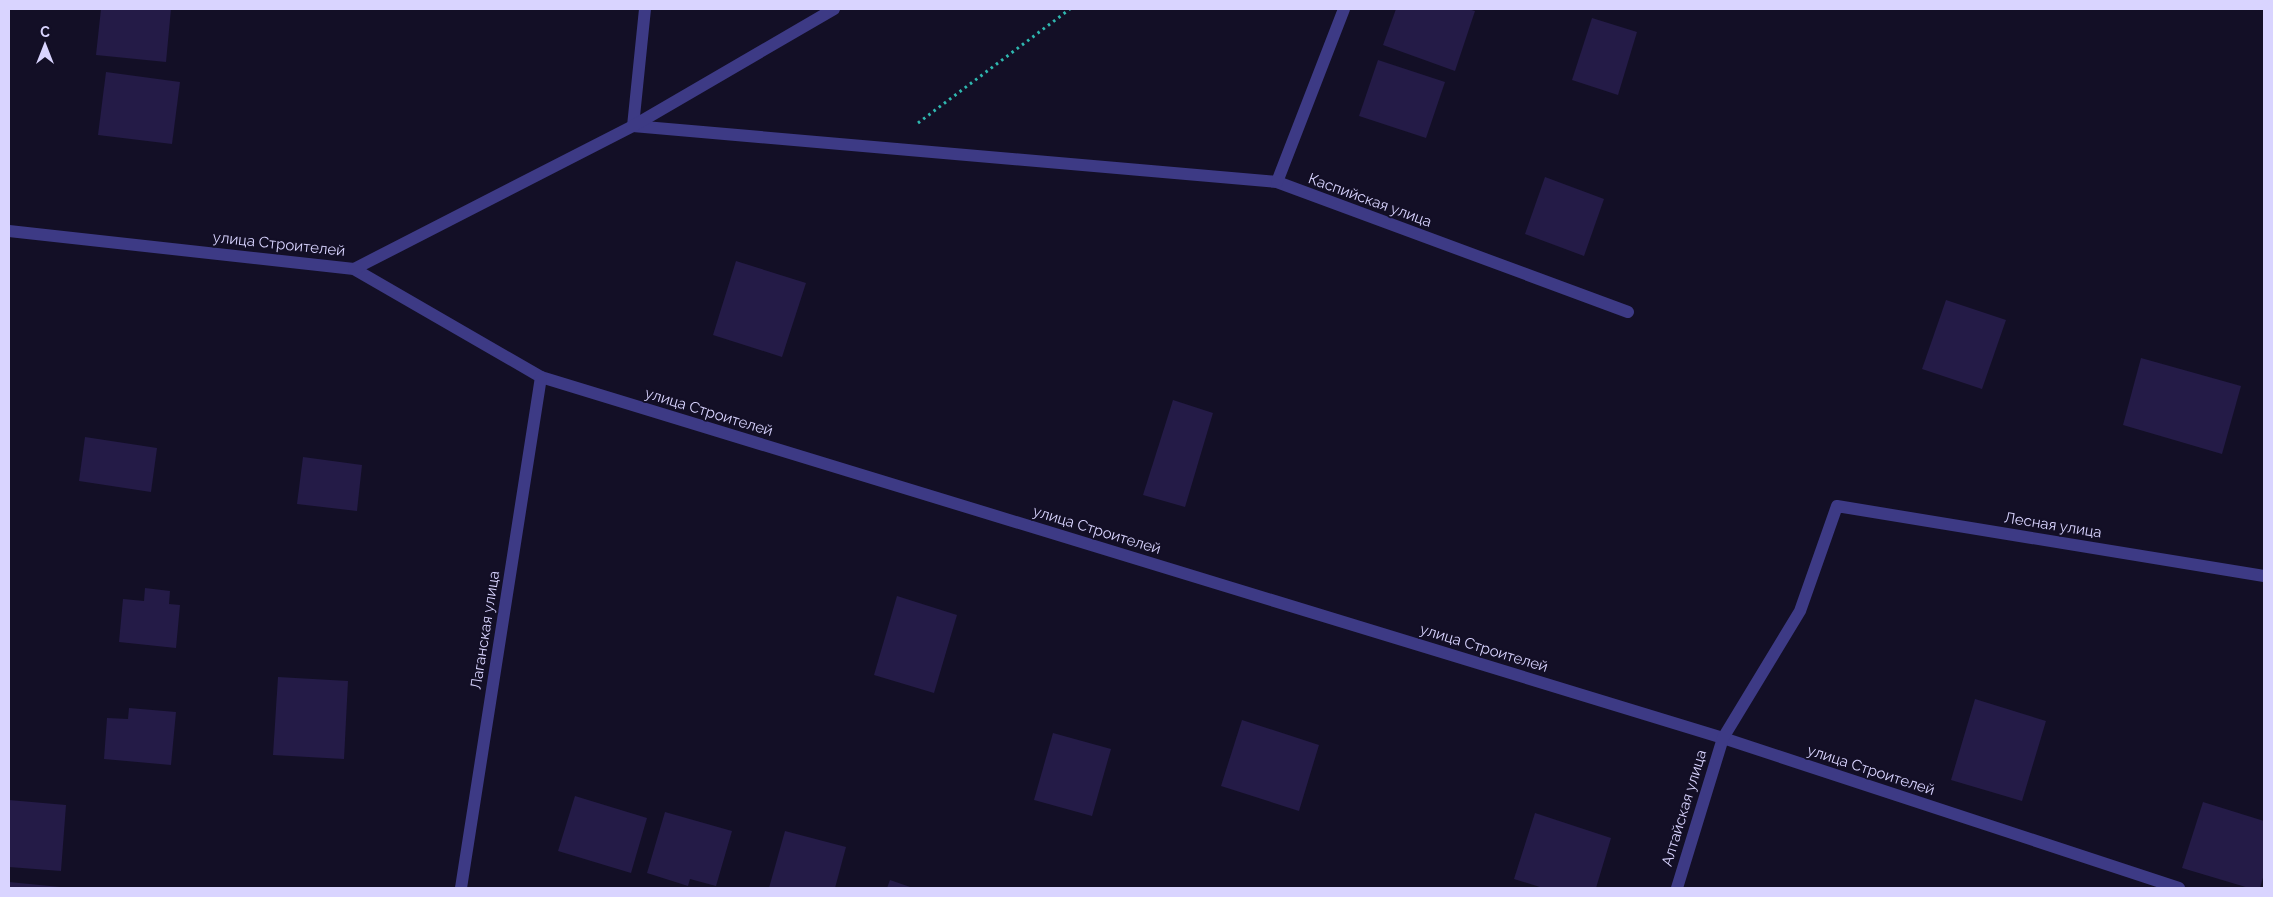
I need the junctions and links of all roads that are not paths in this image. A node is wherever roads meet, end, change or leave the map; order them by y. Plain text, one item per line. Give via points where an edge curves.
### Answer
1 (645, 9) edge
2 (834, 9) edge
3 (1344, 9) edge
4 (633, 126) junction
5 (1276, 182) junction
6 (9, 230) edge
7 (354, 268) junction
8 (1628, 312) dead end
9 (541, 377) junction
10 (1837, 506) joint
11 (2264, 576) edge
12 (1723, 738) junction
13 (461, 888) edge
14 (1677, 888) edge
15 (2179, 888) edge

1 - 4 street
2 - 4 street
3 - 5 street
4 - 5 street, Каспийская улица
4 - 7 street
5 - 8 street, Каспийская улица
6 - 7 street, улица Строителей
7 - 9 street, улица Строителей
9 - 12 street, улица Строителей
9 - 13 street, Лаганская улица
10 - 11 street, Лесная улица
10 - 12 street, Алтайская улица via 1800,611
12 - 14 street, Алтайская улица
12 - 15 street, улица Строителей

